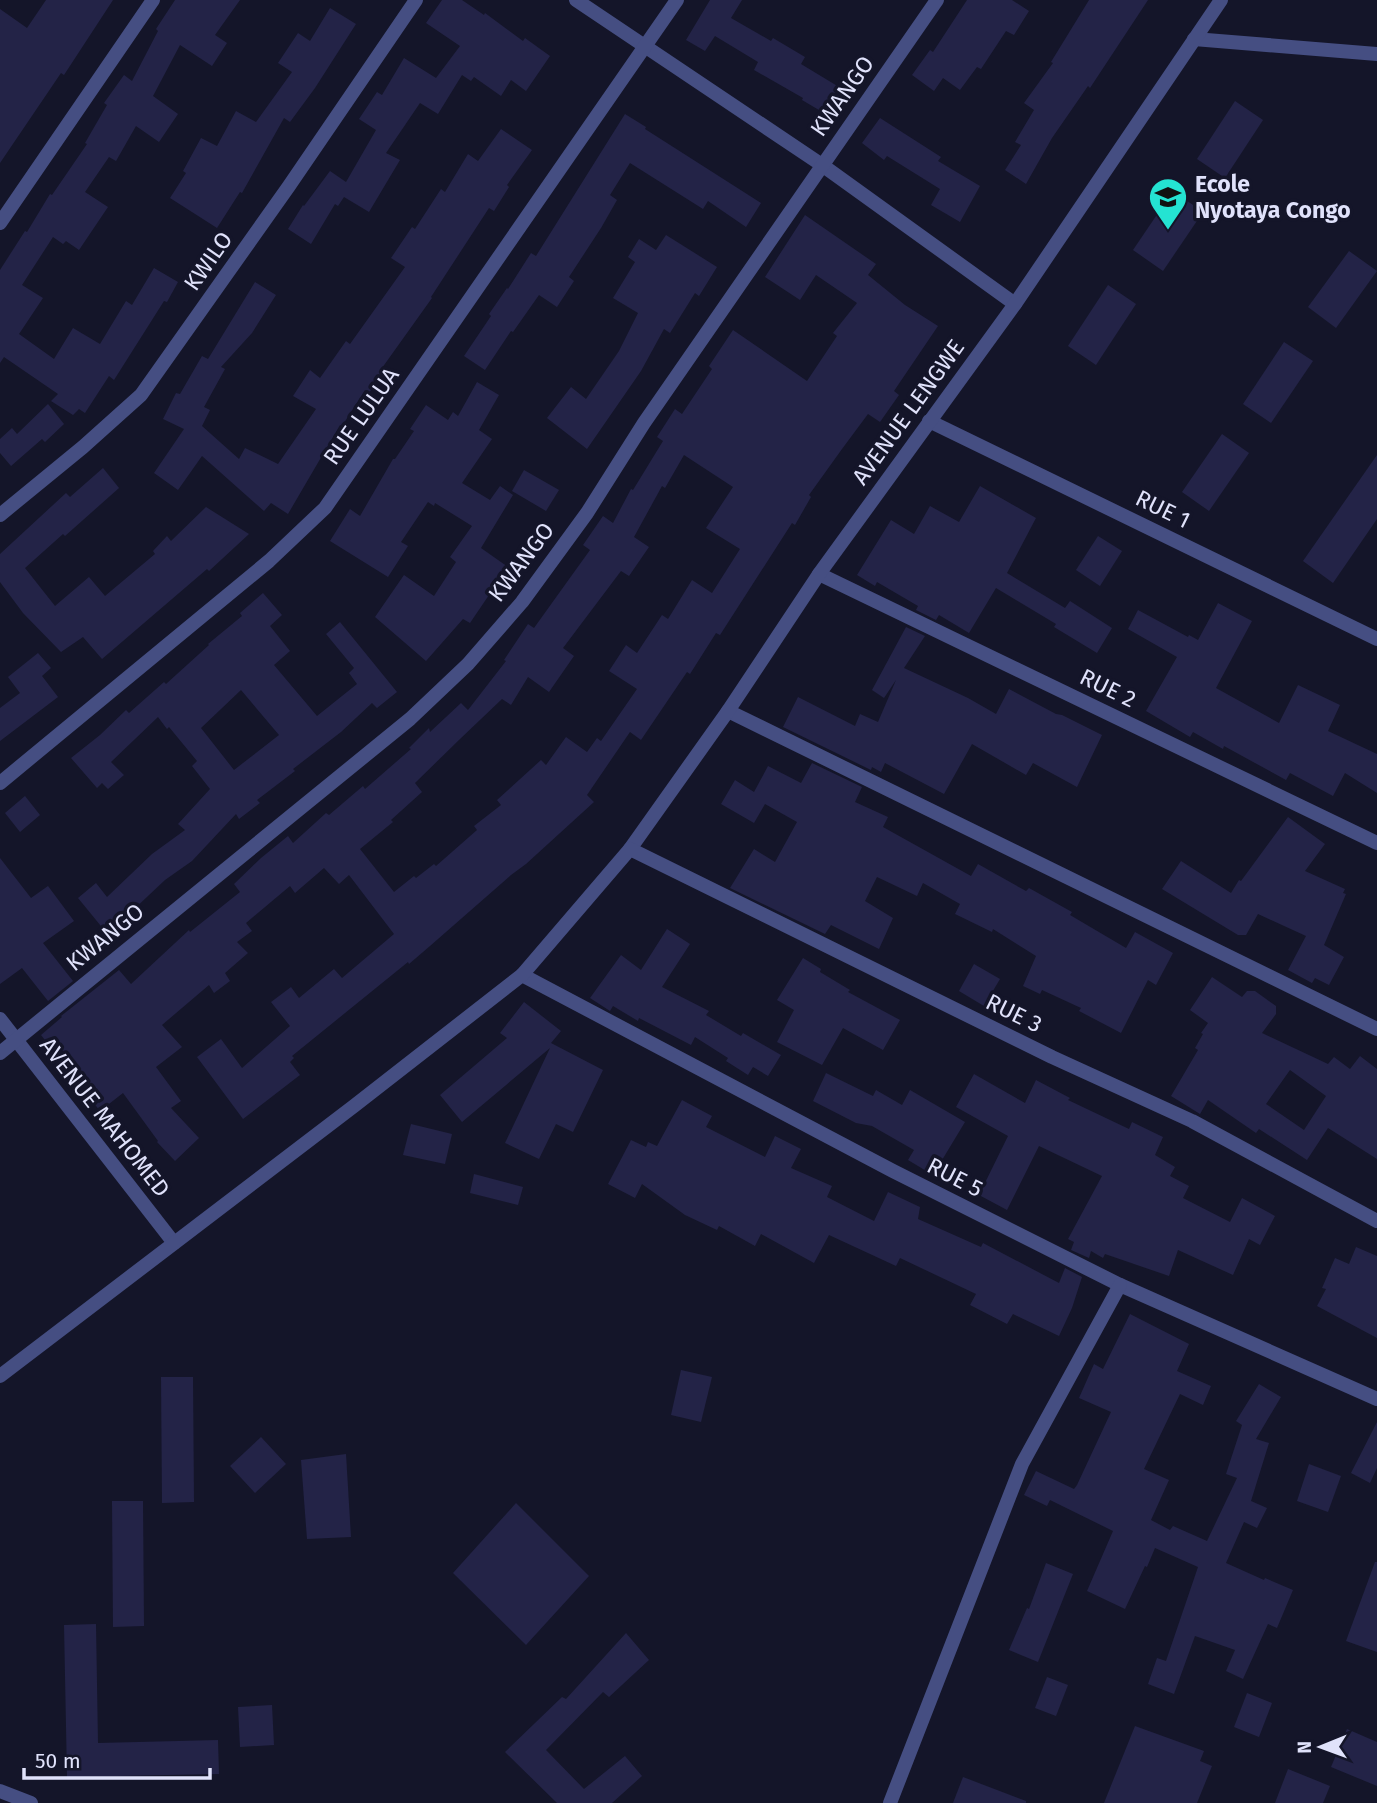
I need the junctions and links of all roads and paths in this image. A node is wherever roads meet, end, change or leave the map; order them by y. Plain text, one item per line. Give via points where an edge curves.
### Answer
1 (153, 0) edge
2 (416, 0) edge
3 (576, 0) edge
4 (677, 0) edge
5 (937, 0) edge
6 (1221, 0) edge
7 (1194, 39) junction
8 (645, 46) junction
9 (1377, 54) edge
10 (822, 165) junction
11 (0, 223) edge
12 (1015, 304) junction
13 (929, 421) junction
14 (0, 515) edge
15 (819, 574) junction
16 (1377, 639) edge
17 (728, 710) junction
18 (0, 783) edge
19 (1377, 843) edge
20 (630, 849) junction
21 (522, 975) junction
22 (0, 1019) edge
23 (1377, 1029) edge
24 (16, 1039) junction
25 (0, 1053) edge
26 (1377, 1221) edge
27 (174, 1243) junction
28 (1120, 1285) junction
29 (0, 1376) edge
30 (1377, 1399) edge
31 (0, 1791) edge
32 (31, 1803) edge
33 (890, 1803) edge

1 - 11 street
2 - 14 street, KWILO via 141,395
3 - 8 street
4 - 8 street, RUE LULUA
5 - 10 street, KWANGO
6 - 7 street, AVENUE LENGWE
7 - 9 street
7 - 12 street, AVENUE LENGWE
8 - 10 street
8 - 18 street, RUE LULUA via 325,508 269,561
10 - 12 street
10 - 24 street, KWANGO via 587,513 522,602 468,664 410,719
12 - 13 street, AVENUE LENGWE
13 - 15 street, AVENUE LENGWE
13 - 16 street, RUE 1
15 - 17 street, AVENUE LENGWE
15 - 19 street, RUE 2
17 - 20 street, AVENUE LENGWE
17 - 23 street
20 - 21 street, AVENUE LENGWE
20 - 26 street, RUE 3 via 1192,1121
21 - 27 street, AVENUE LENGWE
21 - 28 street, RUE 5
22 - 24 street, AVENUE MAHOMED
24 - 25 street, KWANGO
24 - 27 street, AVENUE MAHOMED
27 - 29 street, AVENUE LENGWE
28 - 30 street, RUE 5
28 - 33 street via 1022,1465
31 - 32 street

